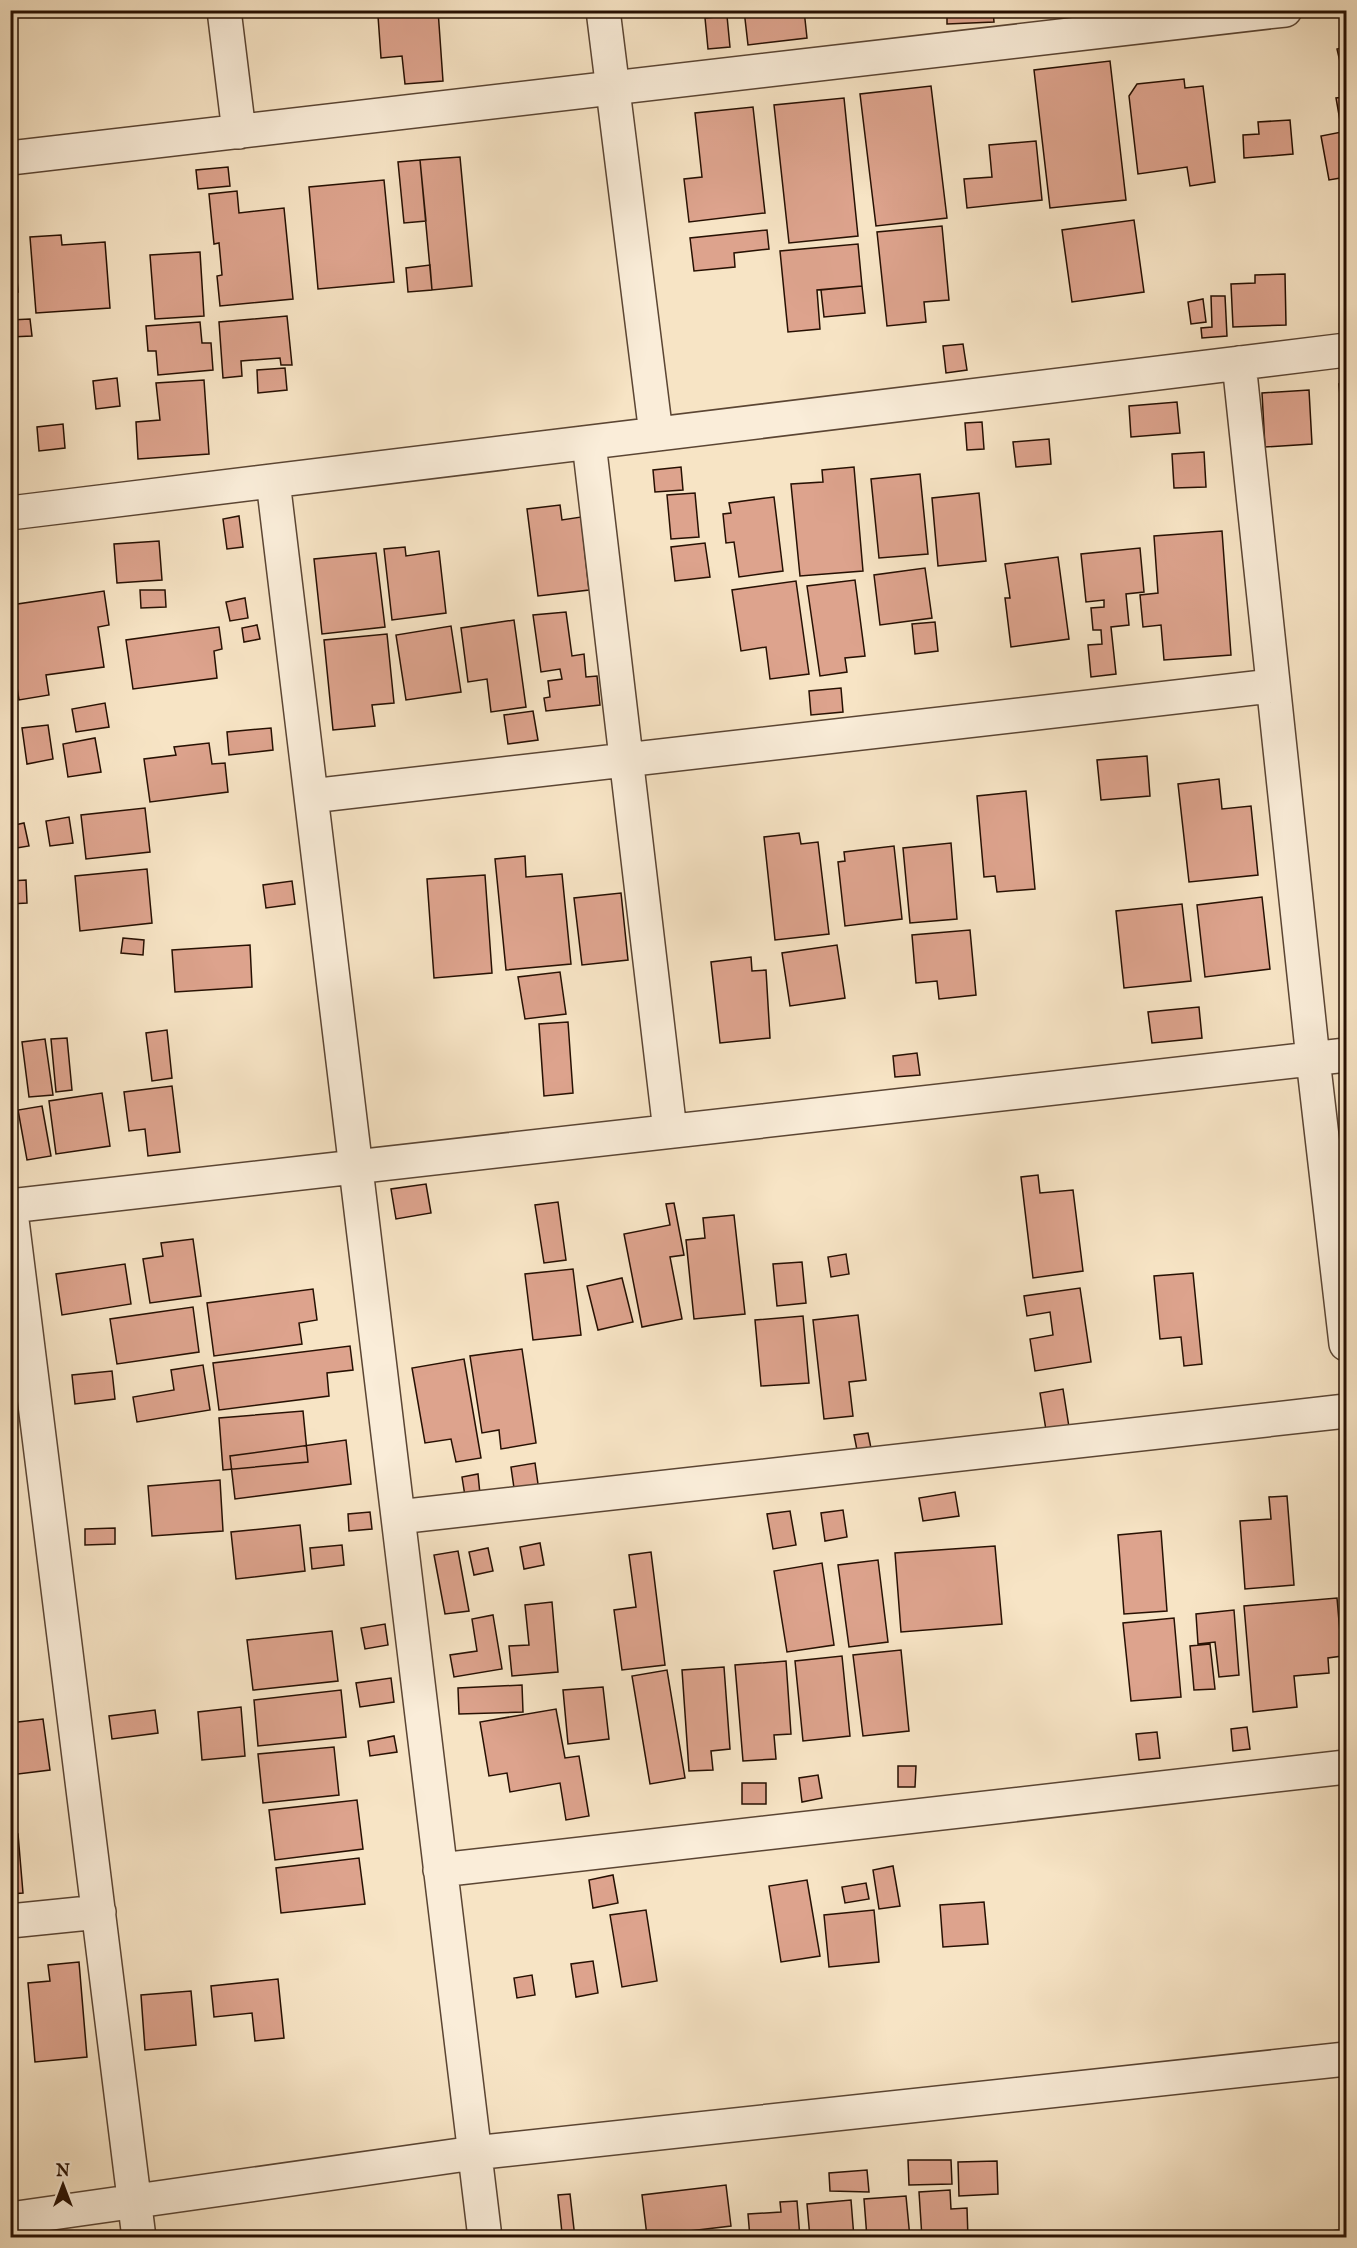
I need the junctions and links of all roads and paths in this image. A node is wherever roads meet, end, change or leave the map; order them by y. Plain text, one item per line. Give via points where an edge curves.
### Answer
1 (224, 10) edge
2 (603, 10) edge
3 (1285, 10) edge
4 (613, 89) junction
5 (239, 132) junction
6 (10, 158) edge
7 (1347, 350) edge
8 (1239, 363) junction
9 (656, 434) junction
10 (589, 442) junction
11 (273, 481) junction
12 (10, 513) edge
13 (1272, 686) junction
14 (627, 760) junction
15 (311, 796) junction
16 (1347, 1055) edge
17 (1313, 1059) junction
18 (670, 1131) junction
19 (356, 1167) junction
20 (11, 1205) edge
21 (1347, 1344) edge
22 (1347, 1411) edge
23 (398, 1517) junction
24 (1347, 1767) edge
25 (440, 1870) junction
26 (99, 1912) junction
27 (10, 1921) edge
28 (1347, 2059) edge
29 (474, 2153) junction
30 (135, 2202) junction
31 (10, 2219) edge
32 (139, 2238) edge
33 (485, 2238) edge

1 - 5 street
2 - 4 street
3 - 4 street
4 - 5 street
4 - 9 street
5 - 6 street
7 - 8 street
8 - 9 street
8 - 13 street
9 - 10 street
10 - 11 street
10 - 14 street
11 - 12 street
11 - 15 street
13 - 14 street
13 - 17 street
14 - 15 street
14 - 18 street
15 - 19 street
16 - 17 street
17 - 18 street
17 - 21 street
18 - 19 street
19 - 20 street
19 - 23 street
20 - 26 street
22 - 23 street
23 - 25 street
24 - 25 street
25 - 29 street
26 - 27 street
26 - 30 street
28 - 29 street
29 - 30 street
29 - 33 street
30 - 31 street
30 - 32 street

